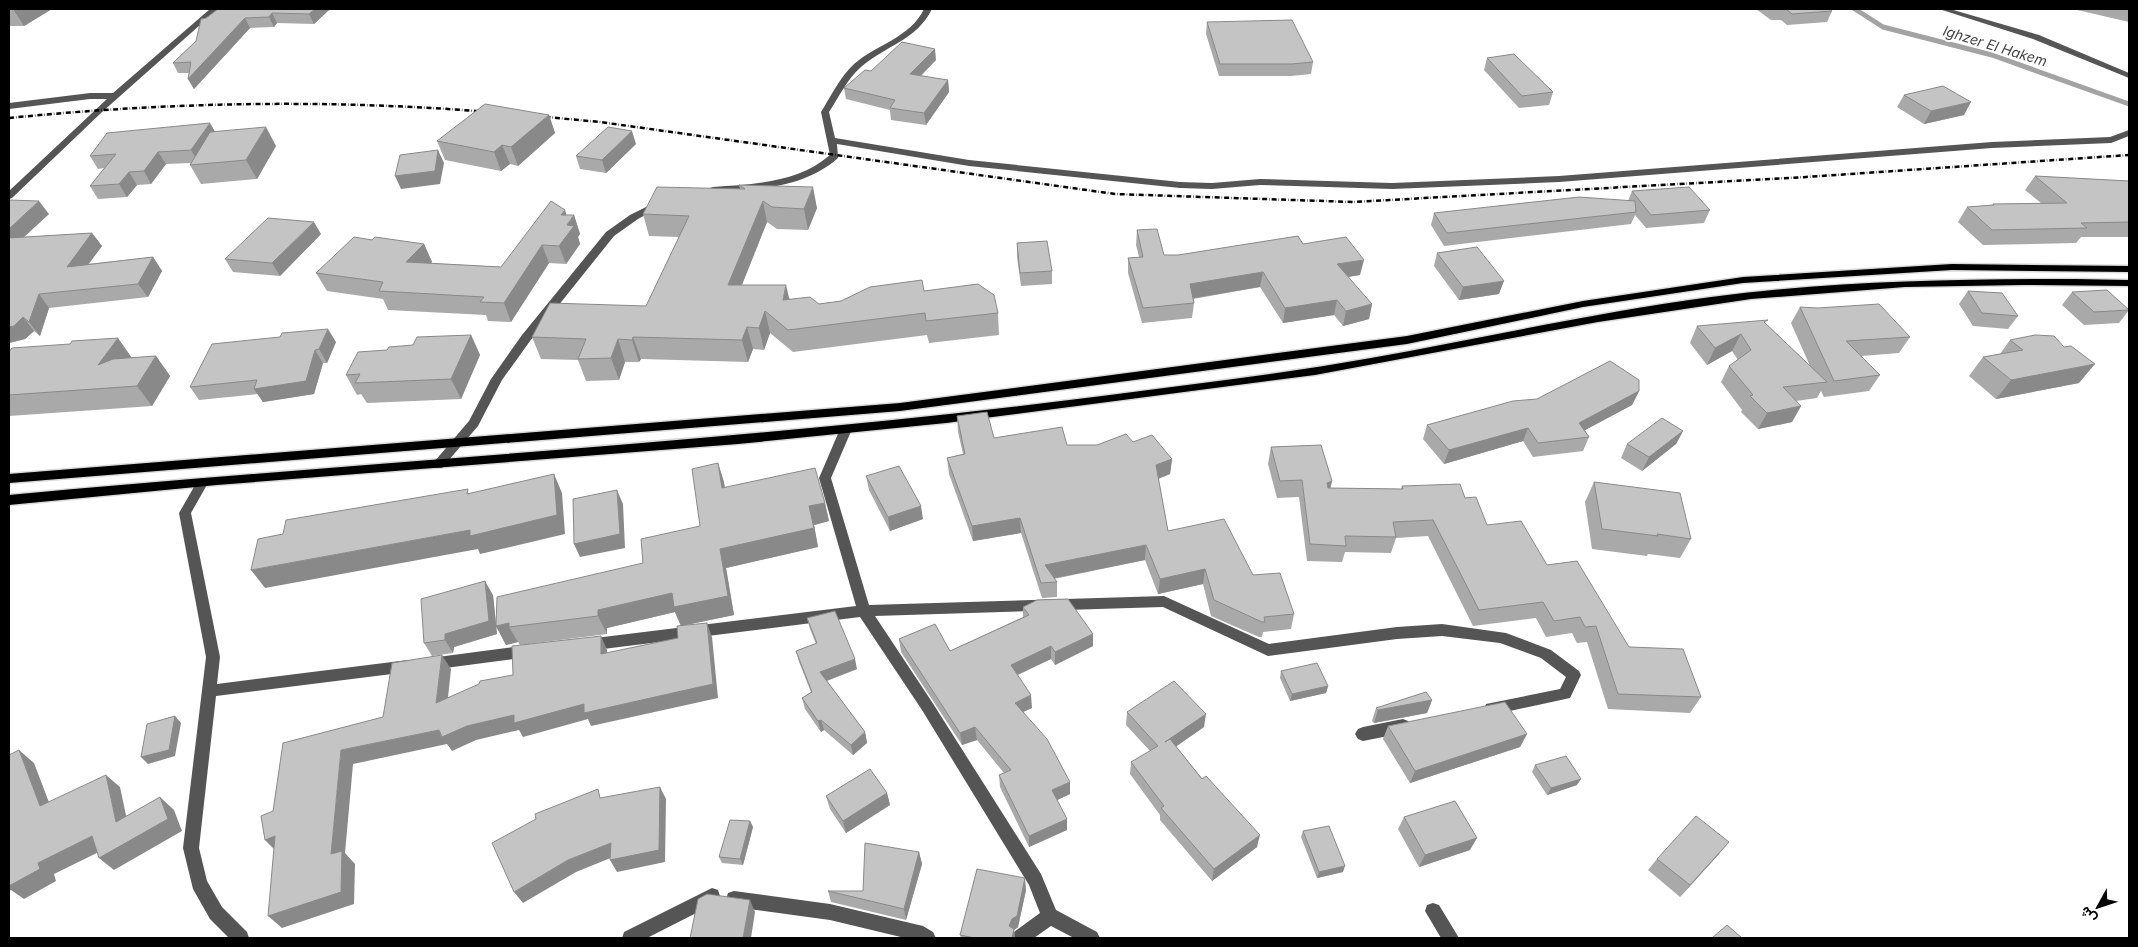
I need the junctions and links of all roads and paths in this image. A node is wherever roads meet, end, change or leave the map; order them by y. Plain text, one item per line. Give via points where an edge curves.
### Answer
1 (214, 9) edge
2 (928, 9) edge
3 (1943, 9) edge
4 (2129, 76) edge
5 (116, 96) junction
6 (9, 106) edge
7 (2129, 133) edge
8 (832, 140) junction
9 (702, 192) edge
10 (9, 196) edge
11 (670, 200) edge
12 (2129, 269) edge
13 (2129, 283) edge
14 (846, 429) junction
15 (454, 444) junction
16 (438, 465) junction
17 (9, 479) edge
18 (202, 483) junction
19 (9, 500) edge
20 (864, 610) junction
21 (576, 646) edge
22 (547, 649) edge
23 (209, 691) junction
24 (1478, 712) edge
25 (1421, 723) edge
26 (1363, 734) dead end
27 (1433, 911) dead end
28 (1050, 916) junction
29 (241, 938) edge
30 (630, 938) edge
31 (927, 938) edge
32 (1020, 938) edge
33 (1091, 938) edge
34 (1451, 938) edge

1 - 5 street
2 - 8 street via 926,15 900,40 856,66 825,112
3 - 4 street via 2036,37
5 - 6 street
5 - 10 street
7 - 8 street via 2111,140 1992,145 1559,179 1392,186 1260,182 1180,186 968,162
8 - 9 street via 835,156 816,171 788,180
11 - 15 street via 634,217 610,234 526,338 497,379 474,423
12 - 15 main road via 1952,267 1743,280 1629,296 1407,340 1234,366 900,407
13 - 14 main road via 1945,282 1712,300 1601,318 1381,362
14 - 16 main road
14 - 20 street via 825,478
15 - 16 street
15 - 17 main road
16 - 18 main road
18 - 19 main road
18 - 23 street via 185,513 213,657
20 - 21 street
20 - 24 street via 1164,601 1268,650 1442,630 1501,637 1546,654 1574,675 1565,694
20 - 28 street via 1035,880
22 - 23 street
23 - 29 street via 191,848 199,882 216,913
25 - 26 street
27 - 34 street
28 - 32 street
28 - 33 street
30 - 31 street via 711,896 830,912 923,934

